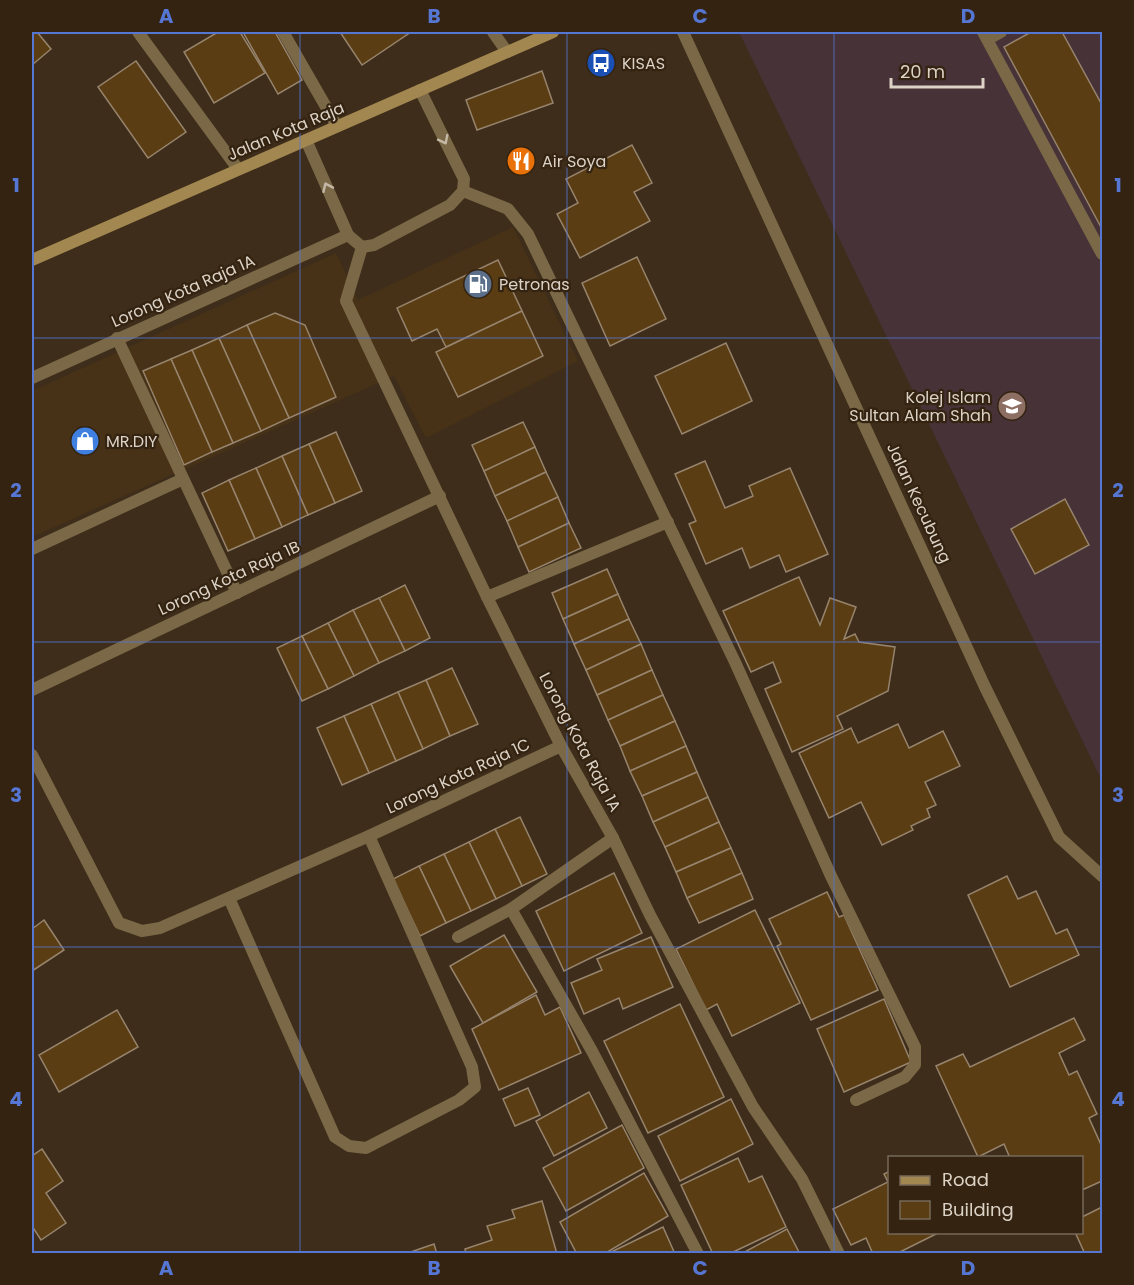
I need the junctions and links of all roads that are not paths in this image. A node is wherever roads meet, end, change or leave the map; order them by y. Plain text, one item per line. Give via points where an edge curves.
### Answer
1 (138, 32) edge
2 (283, 32) edge
3 (493, 32) edge
4 (553, 32) edge
5 (682, 32) edge
6 (1001, 32) edge
7 (986, 35) edge
8 (507, 52) junction
9 (420, 90) junction
10 (337, 126) junction
11 (306, 140) junction
12 (238, 169) junction
13 (463, 191) junction
14 (348, 235) junction
15 (362, 247) junction
16 (1102, 254) edge
17 (32, 260) edge
18 (117, 338) junction
19 (32, 378) edge
20 (183, 479) junction
21 (440, 496) junction
22 (668, 522) junction
23 (32, 549) edge
24 (237, 593) junction
25 (487, 597) junction
26 (32, 690) edge
27 (561, 746) junction
28 (32, 755) edge
29 (369, 836) junction
30 (613, 838) junction
31 (1102, 876) edge
32 (229, 898) junction
33 (511, 909) junction
34 (458, 937) dead end
35 (856, 1100) dead end
36 (698, 1254) edge
37 (839, 1254) edge

1 - 12 street
2 - 10 street
3 - 8 street
4 - 8 main road, Jalan Kota Raja
5 - 31 street, Jalan Kecubung via 985,687 1059,837
6 - 7 street
7 - 16 street
8 - 9 main road, Jalan Kota Raja
9 - 10 main road, Jalan Kota Raja
9 -> 13 street via 464,178
10 - 11 main road, Jalan Kota Raja
11 - 12 main road, Jalan Kota Raja
14 -> 11 street
12 - 17 main road, Jalan Kota Raja
13 - 15 street via 450,205 374,245
13 - 22 street via 508,209 528,234
14 - 15 street
14 - 18 street, Lorong Kota Raja 1A
15 - 21 street, Lorong Kota Raja 1A via 346,301
18 - 19 street, Lorong Kota Raja 1A
18 - 20 street
20 - 23 street
20 - 24 street
21 - 24 street, Lorong Kota Raja 1B
21 - 25 street, Lorong Kota Raja 1A
22 - 25 street
22 - 35 street via 831,876 915,1047 915,1065 905,1077
24 - 26 street, Lorong Kota Raja 1B
25 - 27 street, Lorong Kota Raja 1A
27 - 29 street, Lorong Kota Raja 1C
27 - 30 street, Lorong Kota Raja 1A
28 - 32 street, Lorong Kota Raja 1C via 119,923 142,931 160,928
29 - 32 street, Lorong Kota Raja 1C
29 - 32 street via 472,1067 475,1087 459,1100 366,1148 349,1146 335,1137
30 - 33 street
30 - 37 street, Lorong Kota Raja 1A via 753,1107 802,1179
33 - 34 street
33 - 36 street via 604,1072

